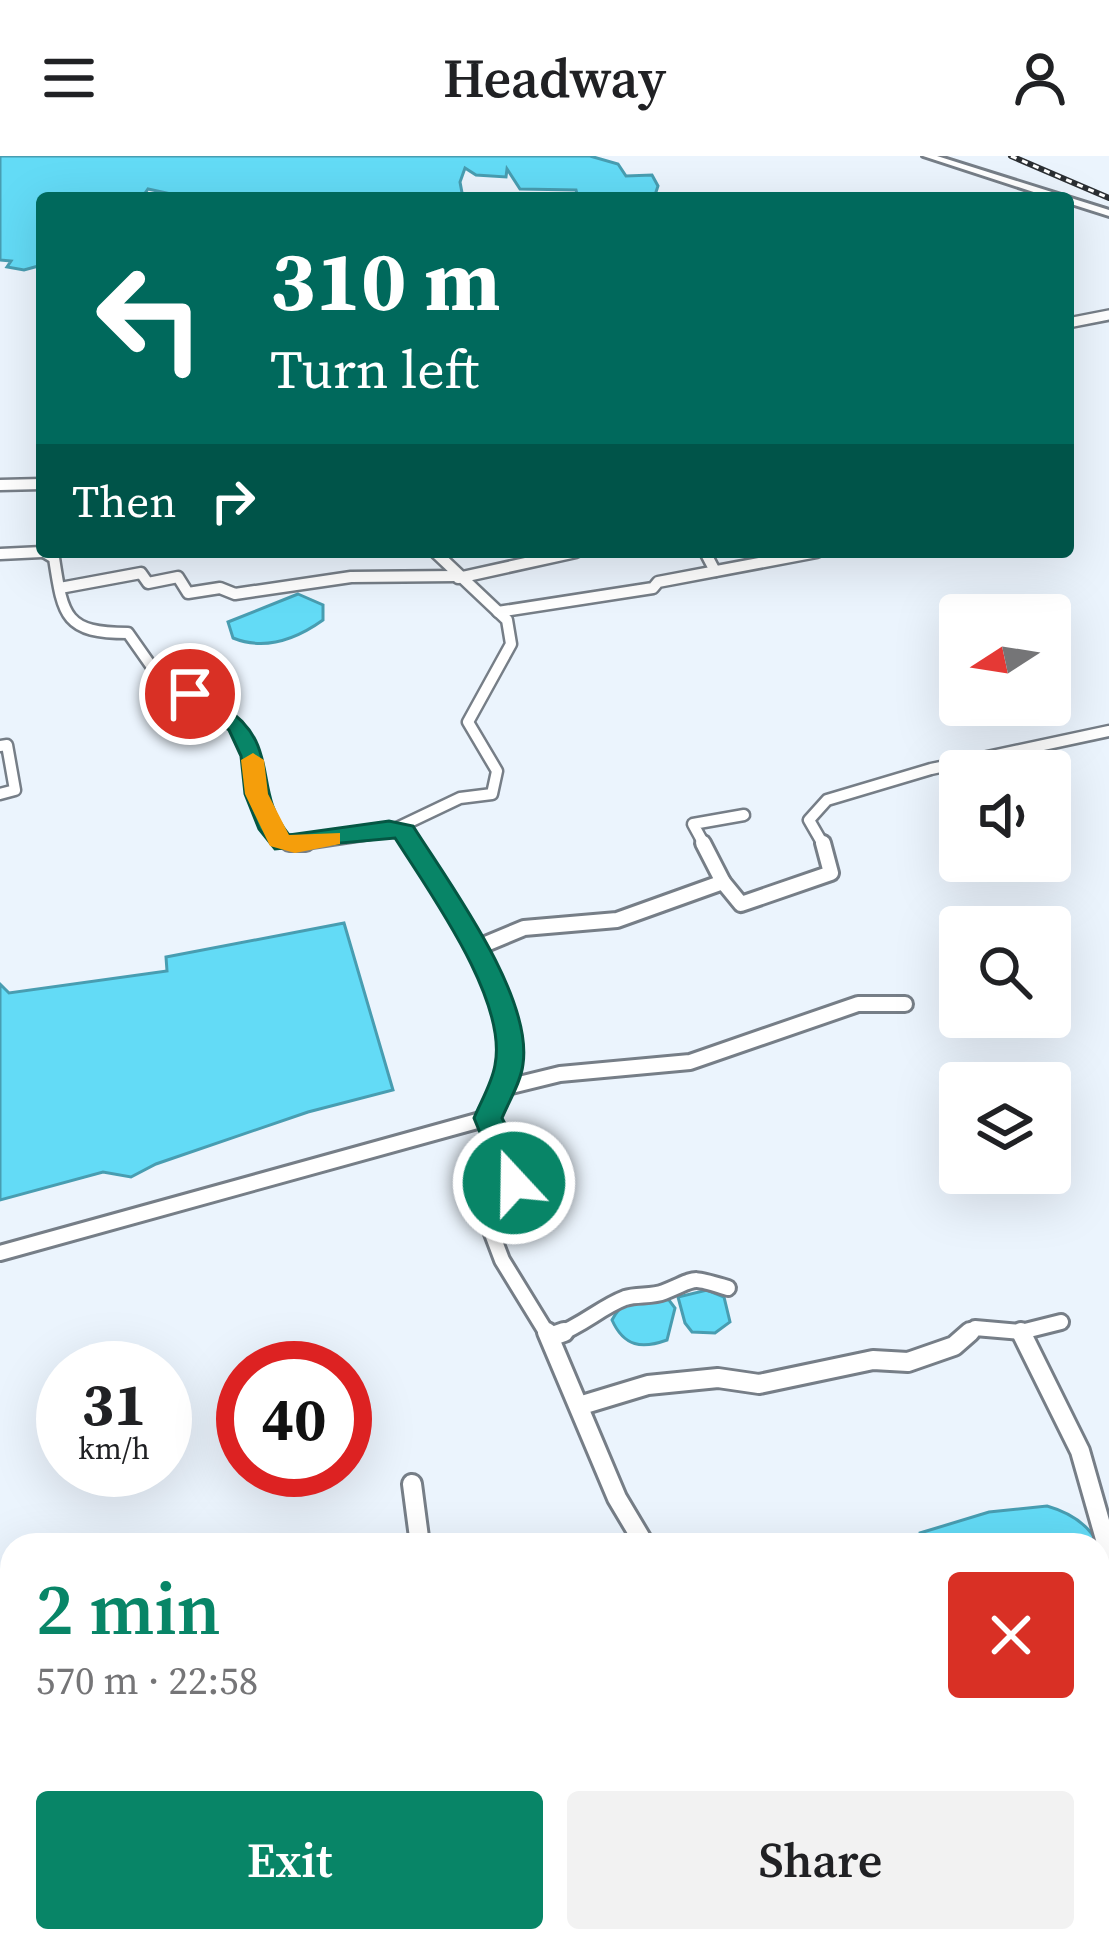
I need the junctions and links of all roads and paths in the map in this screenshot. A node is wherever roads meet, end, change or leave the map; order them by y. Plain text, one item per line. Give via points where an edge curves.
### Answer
1 (928, 156) edge
2 (1042, 192) edge
3 (1074, 202) edge
4 (1109, 213) edge
5 (1109, 315) edge
6 (1074, 322) edge
7 (36, 484) edge
8 (0, 485) edge
9 (36, 553) edge
10 (0, 554) edge
11 (51, 558) edge
12 (440, 558) edge
13 (548, 558) edge
14 (708, 558) edge
15 (732, 558) edge
16 (785, 558) edge
17 (737, 567) junction
18 (716, 571) junction
19 (457, 577) junction
20 (60, 588) junction
21 (497, 612) junction
22 (1109, 731) edge
23 (0, 746) edge
24 (0, 794) edge
25 (744, 815) dead end
26 (397, 828) junction
27 (723, 883) junction
28 (476, 948) junction
29 (904, 1004) dead end
30 (503, 1088) junction
31 (488, 1118) junction
32 (0, 1253) edge
33 (728, 1288) dead end
34 (1061, 1322) dead end
35 (1021, 1332) junction
36 (550, 1337) junction
37 (582, 1405) junction
38 (412, 1484) dead end
39 (418, 1533) edge
40 (637, 1533) edge
41 (1104, 1533) edge

1 - 2 main road
3 - 4 main road
5 - 6 street
7 - 8 street
9 - 10 street
11 - 20 street
12 - 19 street
13 - 19 street
14 - 18 street
15 - 17 street
16 - 17 street
17 - 18 street
18 - 21 street
19 - 20 street via 350,577 235,594 188,593 178,577 148,583 141,573
19 - 21 street
20 - 26 street via 82,629 128,633 154,670 233,719 279,841
21 - 26 street via 511,644 468,722 497,771 492,794 460,798
22 - 27 street via 827,800 809,820 831,873 741,904
23 - 24 street via 7,745 15,790
25 - 27 street via 693,824
26 - 28 street
27 - 28 street via 617,920 524,928
28 - 30 street via 501,1001 510,1064
29 - 30 street via 858,1004 690,1062 560,1074
30 - 31 street
31 - 32 street
31 - 36 street via 514,1183 492,1197 485,1217 491,1239
33 - 36 street via 681,1281 663,1293 625,1298
34 - 35 street
35 - 37 street via 975,1328 954,1346 908,1362 873,1360 759,1384 718,1378 648,1385
35 - 41 street via 1081,1451
36 - 37 street
37 - 40 street
38 - 39 street

